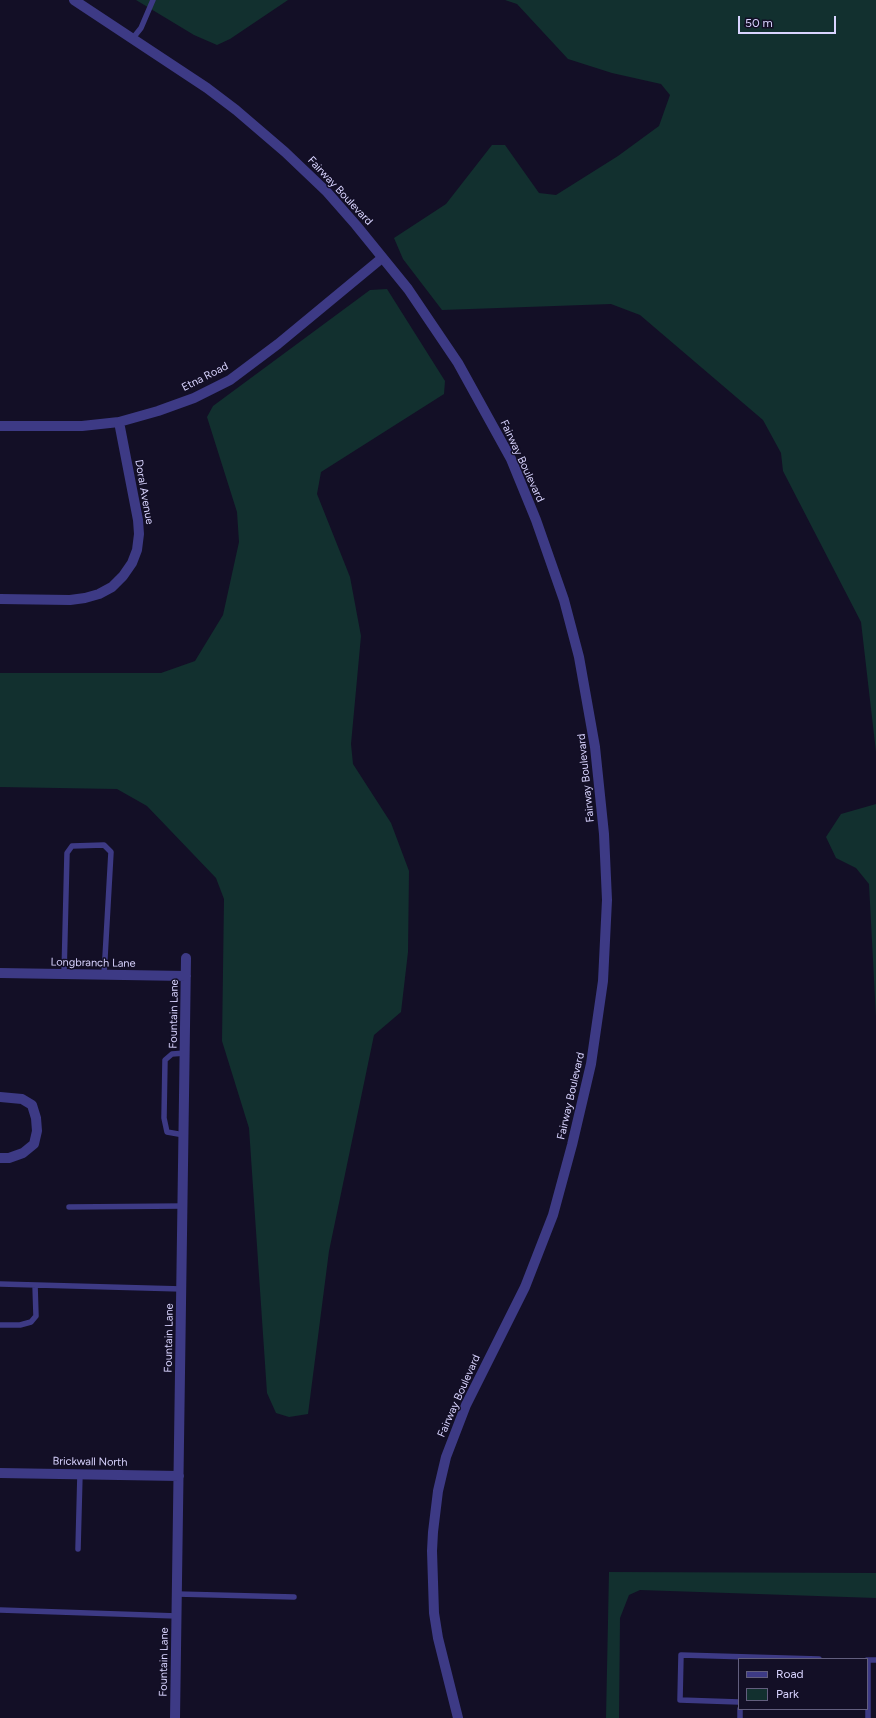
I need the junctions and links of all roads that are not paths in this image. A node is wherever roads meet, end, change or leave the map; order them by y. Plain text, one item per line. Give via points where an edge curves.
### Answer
1 (74, 0) edge
2 (153, 0) edge
3 (132, 38) junction
4 (382, 258) junction
5 (119, 422) junction
6 (0, 426) edge
7 (0, 599) edge
8 (186, 958) dead end
9 (0, 974) edge
10 (64, 974) junction
11 (104, 975) junction
12 (186, 976) junction
13 (185, 1053) junction
14 (0, 1097) edge
15 (184, 1135) junction
16 (0, 1158) edge
17 (183, 1206) junction
18 (69, 1207) dead end
19 (0, 1284) edge
20 (35, 1285) junction
21 (182, 1289) junction
22 (0, 1325) edge
23 (0, 1473) edge
24 (80, 1474) junction
25 (179, 1476) junction
26 (78, 1549) dead end
27 (177, 1594) junction
28 (294, 1598) dead end
29 (0, 1610) edge
30 (177, 1616) junction
31 (741, 1658) edge
32 (738, 1702) edge
33 (175, 1718) edge
34 (458, 1718) edge

1 - 3 street, Fairway Boulevard
2 - 3 lane via 141,28
3 - 4 street, Fairway Boulevard via 207,88 285,152 346,214
4 - 5 street, Etna Road via 230,380 158,412
4 - 34 street, Fairway Boulevard via 413,296 458,363 510,459 536,520 564,600 586,695 595,747 606,862 606,938 596,1034 563,1181 549,1227 532,1269 458,1424 446,1457 438,1492 432,1551 434,1613
5 - 6 street, Etna Road via 82,426
5 - 7 street, Doral Avenue via 138,520 137,550 132,563 112,586 99,594 85,598
8 - 12 street, Fountain Lane
9 - 10 street, Longbranch Lane
10 - 11 street, Longbranch Lane
10 - 11 lane via 67,853 72,846 104,845 111,852
11 - 12 street, Longbranch Lane
12 - 13 street, Fountain Lane
13 - 15 street, Fountain Lane
13 - 15 lane via 172,1054 165,1060 164,1096 167,1132
14 - 16 street via 22,1099 32,1105 37,1131 34,1144 23,1153
15 - 17 street, Fountain Lane
17 - 18 lane
17 - 21 street, Fountain Lane
19 - 20 lane
20 - 21 lane
20 - 22 lane via 36,1316 32,1322
21 - 25 street, Fountain Lane
23 - 24 street, Brickwall North
24 - 25 street, Brickwall North
24 - 26 lane
25 - 27 street, Fountain Lane
27 - 28 lane
27 - 30 street, Fountain Lane
29 - 30 lane
30 - 33 street, Fountain Lane
31 - 32 lane via 681,1655 680,1700

